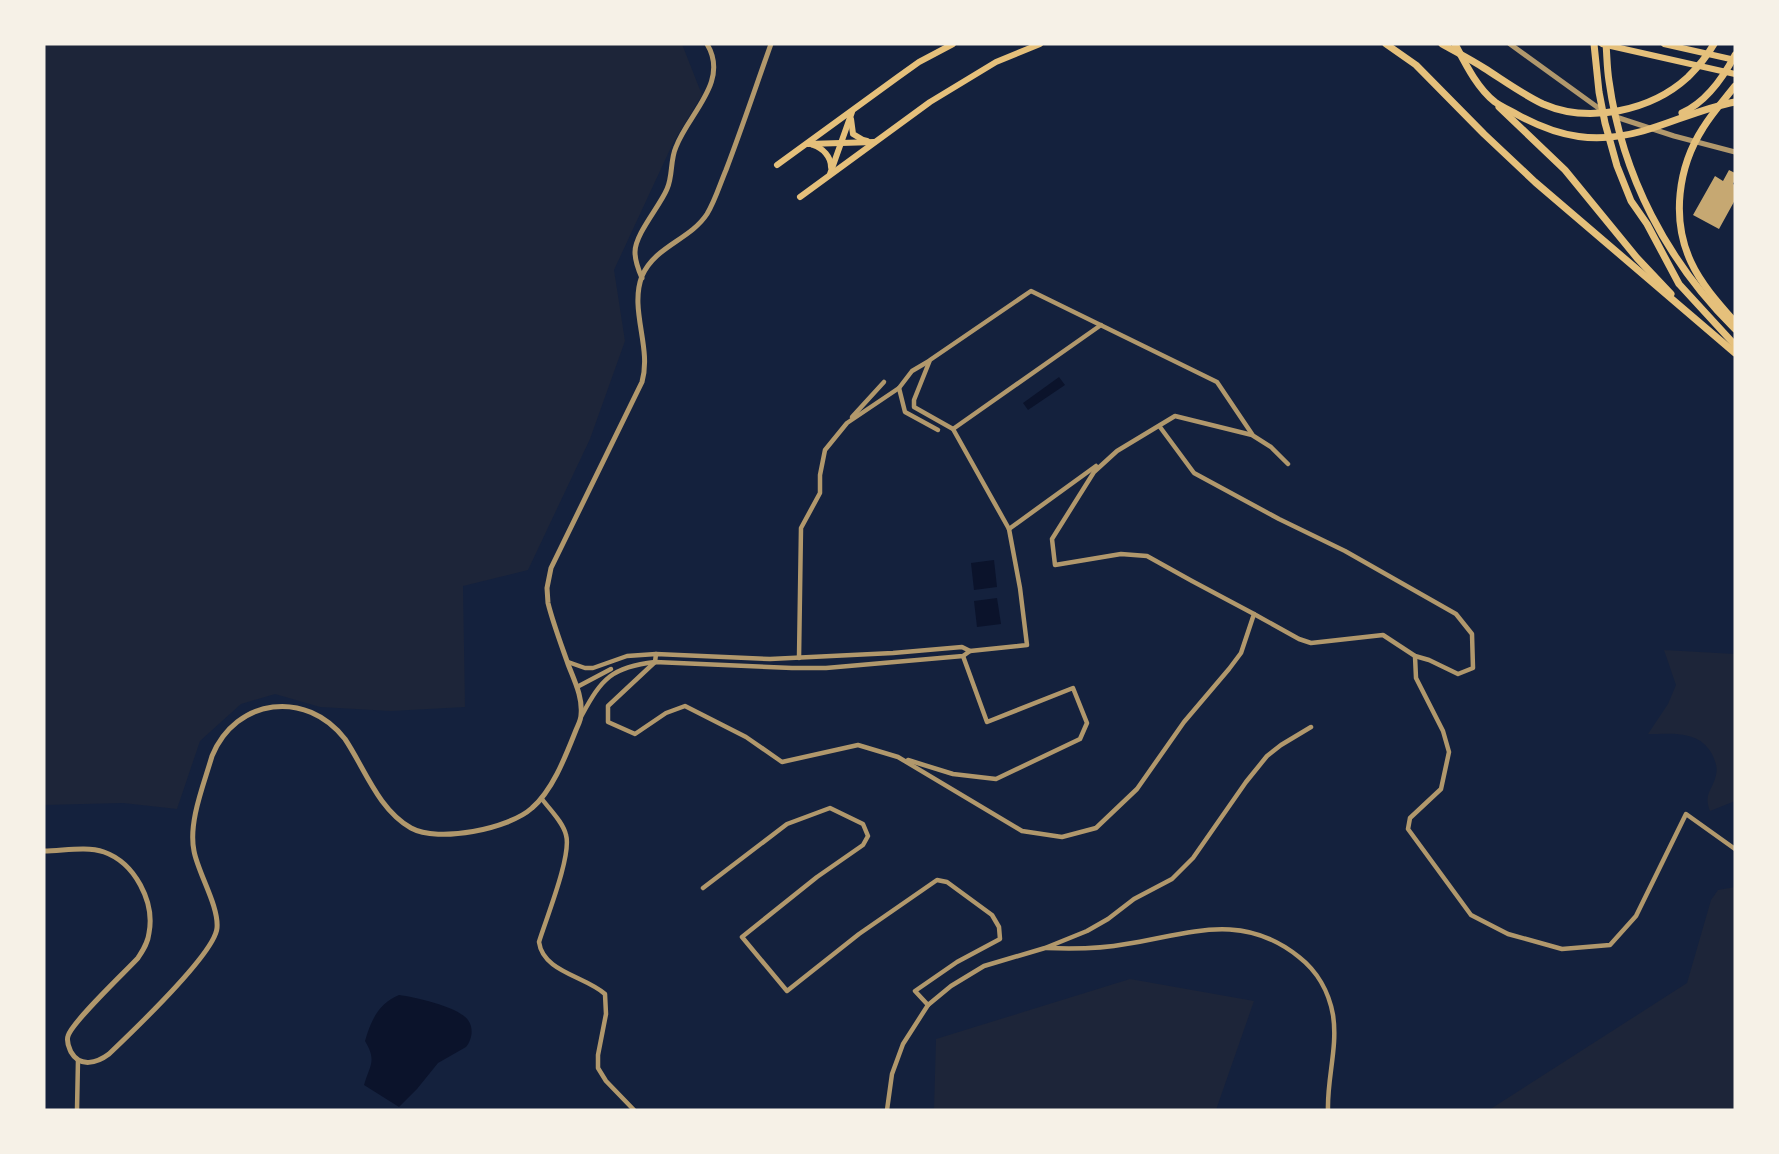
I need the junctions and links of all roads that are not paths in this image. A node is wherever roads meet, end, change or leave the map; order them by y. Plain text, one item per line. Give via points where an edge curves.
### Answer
1 (707, 44) edge
2 (771, 44) edge
3 (953, 44) edge
4 (1040, 44) edge
5 (1386, 44) edge
6 (1442, 44) edge
7 (1455, 44) edge
8 (1510, 44) edge
9 (1594, 44) edge
10 (1604, 44) edge
11 (1664, 44) edge
12 (1714, 44) edge
13 (1735, 57) edge
14 (1735, 74) edge
15 (1735, 86) edge
16 (1494, 101) junction
17 (1735, 102) edge
18 (852, 110) junction
19 (1643, 131) junction
20 (876, 142) junction
21 (841, 143) junction
22 (806, 144) junction
23 (1735, 152) edge
24 (777, 165) dead end
25 (829, 176) junction
26 (800, 197) dead end
27 (642, 278) junction
28 (1689, 313) junction
29 (1735, 322) edge
30 (1101, 325) junction
31 (1735, 329) edge
32 (1735, 345) edge
33 (1735, 354) edge
34 (930, 360) junction
35 (884, 382) dead end
36 (899, 388) junction
37 (847, 423) junction
38 (1160, 427) junction
39 (953, 429) junction
40 (937, 430) dead end
41 (1252, 435) junction
42 (1117, 451) junction
43 (1288, 464) dead end
44 (1009, 528) junction
45 (1254, 614) junction
46 (970, 651) junction
47 (656, 654) junction
48 (962, 656) junction
49 (1415, 656) junction
50 (832, 657) junction
51 (746, 658) junction
52 (799, 658) junction
53 (568, 662) junction
54 (655, 662) junction
55 (608, 663) junction
56 (746, 667) junction
57 (834, 667) junction
58 (612, 671) junction
59 (577, 687) junction
60 (582, 716) junction
61 (1311, 726) dead end
62 (898, 757) junction
63 (542, 799) junction
64 (1735, 849) edge
65 (44, 851) edge
66 (703, 888) dead end
67 (1045, 948) junction
68 (928, 1005) junction
69 (78, 1060) junction
70 (77, 1110) edge
71 (634, 1110) edge
72 (887, 1110) edge
73 (1328, 1110) edge

1 - 27 street via 713,80 676,147 667,190 634,249
2 - 27 street via 708,212 651,260
3 - 18 main road via 919,62
4 - 20 main road via 962,82
5 - 28 highway via 1416,65 1510,159
6 - 12 highway via 1546,105 1573,112 1610,112 1655,99 1678,85
7 - 16 highway
8 - 23 street via 1604,112
9 - 32 highway via 1605,123 1631,201 1679,284
10 - 14 main road
10 - 31 highway via 1618,126 1640,192 1680,264
11 - 13 main road
13 - 19 highway via 1718,84 1689,110
15 - 29 highway via 1694,144 1682,178 1680,219 1691,262
16 - 19 highway via 1566,135 1601,139
16 - 28 highway via 1565,170
17 - 19 highway
18 - 20 main road via 853,134
18 - 21 main road
18 - 22 main road
20 - 21 main road
20 - 25 main road
21 - 22 main road
21 - 25 main road
22 - 24 main road
22 - 25 main road via 827,154
25 - 26 main road
27 - 53 street via 638,293 645,373 549,577 548,603
28 - 33 highway
30 - 34 street via 1031,291
30 - 39 street
30 - 41 street via 1217,382
34 - 36 street via 912,371
34 - 39 street via 915,407
35 - 37 street
36 - 37 street
36 - 40 street via 905,412
37 - 52 street via 825,450 820,493 801,528
38 - 41 street via 1175,416
38 - 42 street
38 - 49 street via 1194,473 1456,614 1472,634 1473,668 1458,674
39 - 44 street
41 - 43 street
42 - 44 street
42 - 45 street via 1094,472 1052,539 1055,565 1121,554 1147,556
44 - 46 street via 1027,645
45 - 49 street via 1311,643 1382,635
45 - 62 street via 1241,653 1137,789 1096,828 1062,837 1022,831
46 - 48 street
46 - 50 street via 962,647
47 - 51 street
47 - 54 street
47 - 55 street
48 - 57 street
48 - 62 street via 987,722 1073,688 1087,723 1080,739 996,779 953,774
49 - 64 street via 1416,678 1449,752 1441,789 1410,818 1408,829 1471,915 1508,934 1562,948 1609,944 1636,916 1686,814
50 - 52 street
50 - 57 street
51 - 52 street
51 - 56 street
53 - 55 street via 585,668
53 - 59 street
54 - 56 street
54 - 58 street
54 - 62 street via 608,706 608,723 635,734 685,706 746,737 782,762 858,745
55 - 58 street
56 - 57 street
58 - 59 street
58 - 60 street
59 - 60 street
60 - 63 street
61 - 67 street via 1267,756 1180,873 1087,931
63 - 69 street via 522,816 496,825 457,834 422,833 386,807 345,739 325,720 305,710 283,707 262,708 245,716 216,746 194,820 194,854 217,923 214,939 109,1054 91,1063
63 - 71 street via 567,836 567,855 540,951 548,962 606,994 598,1068
65 - 69 street via 104,852 135,877 148,907 150,931 144,950 69,1034 68,1045
66 - 68 street via 787,824 830,808 863,824 868,836 863,845 742,937 787,991 937,880 947,882 992,915 1000,939 915,991
67 - 68 street via 984,966
67 - 73 street via 1123,945 1199,930 1245,930 1279,943 1310,966 1333,1013 1336,1038
68 - 72 street via 903,1044 892,1074
69 - 70 street

